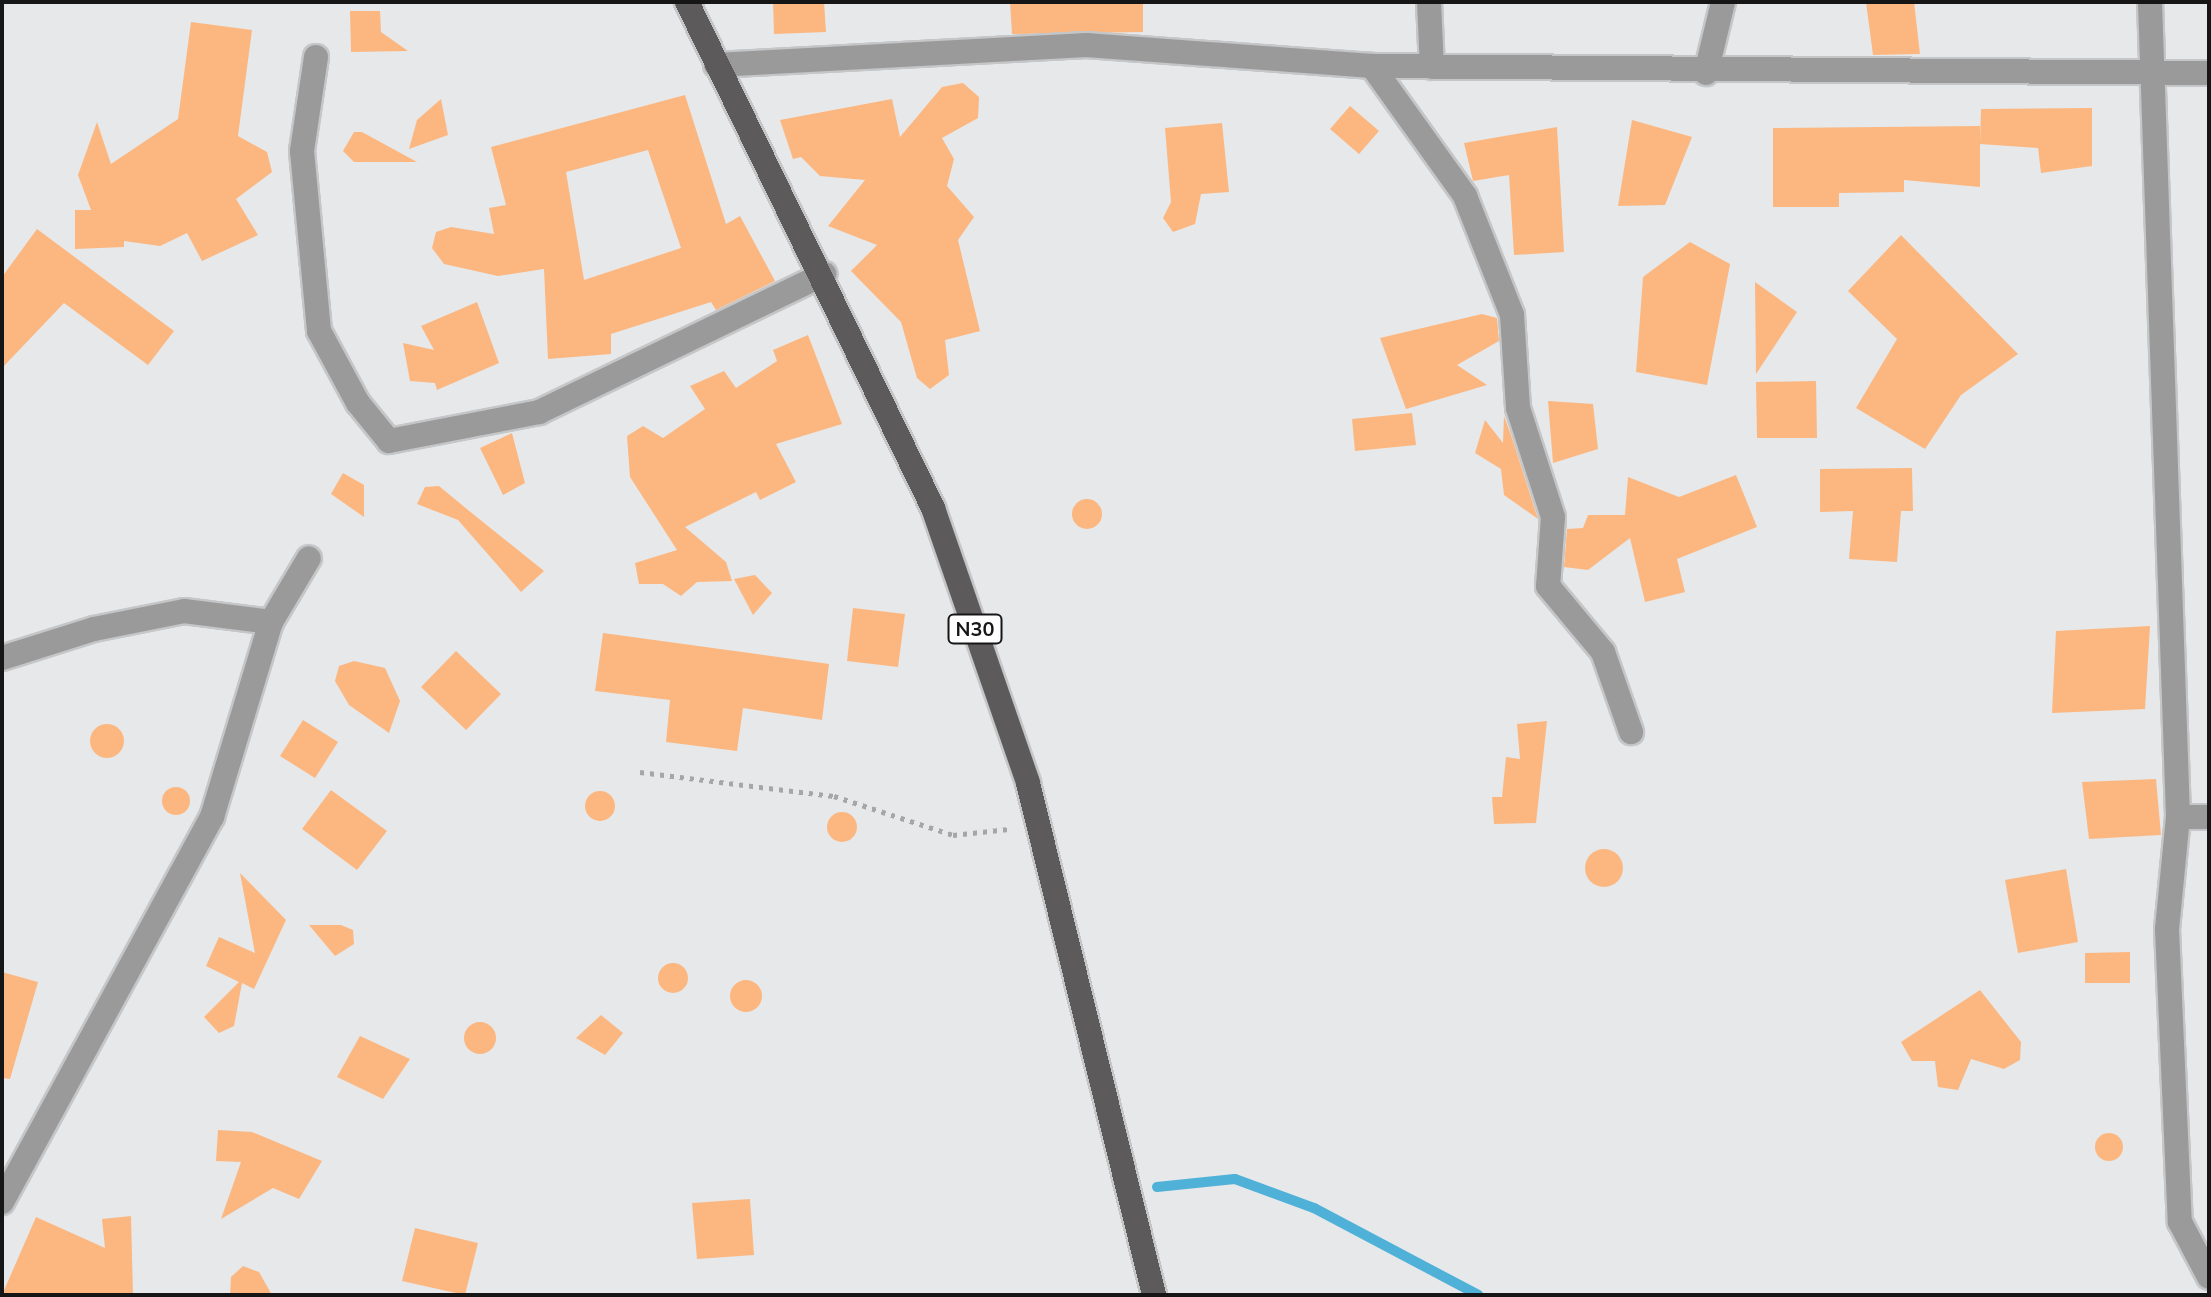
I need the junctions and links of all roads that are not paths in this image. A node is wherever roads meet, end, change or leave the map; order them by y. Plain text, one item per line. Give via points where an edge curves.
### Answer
1 (687, 2) edge
2 (1429, 2) edge
3 (1723, 2) edge
4 (2150, 2) edge
5 (316, 57) dead end
6 (716, 65) junction
7 (1372, 66) junction
8 (1432, 67) junction
9 (1706, 73) junction
10 (2153, 73) junction
11 (2209, 73) edge
12 (824, 274) junction
13 (309, 558) dead end
14 (271, 622) junction
15 (2, 658) edge
16 (1631, 732) dead end
17 (2178, 817) junction
18 (2209, 817) edge
19 (2, 1202) edge
20 (2209, 1277) edge
21 (1154, 1295) edge

1 - 6 main road, N30
2 - 8 street
3 - 9 street
4 - 10 street
5 - 12 street via 302,151 319,331 358,403 389,441 539,412
6 - 7 street via 1086,45
6 - 12 main road, N30
7 - 8 street
7 - 16 street via 1465,196 1506,300 1518,408 1553,517 1548,586 1603,652
8 - 9 street
9 - 10 street
10 - 11 street
10 - 17 street
12 - 21 main road, N30 via 933,508 1038,826
13 - 14 street
14 - 15 street via 184,611 94,629
14 - 19 street via 212,817
17 - 18 street
17 - 20 street via 2167,929 2180,1222

